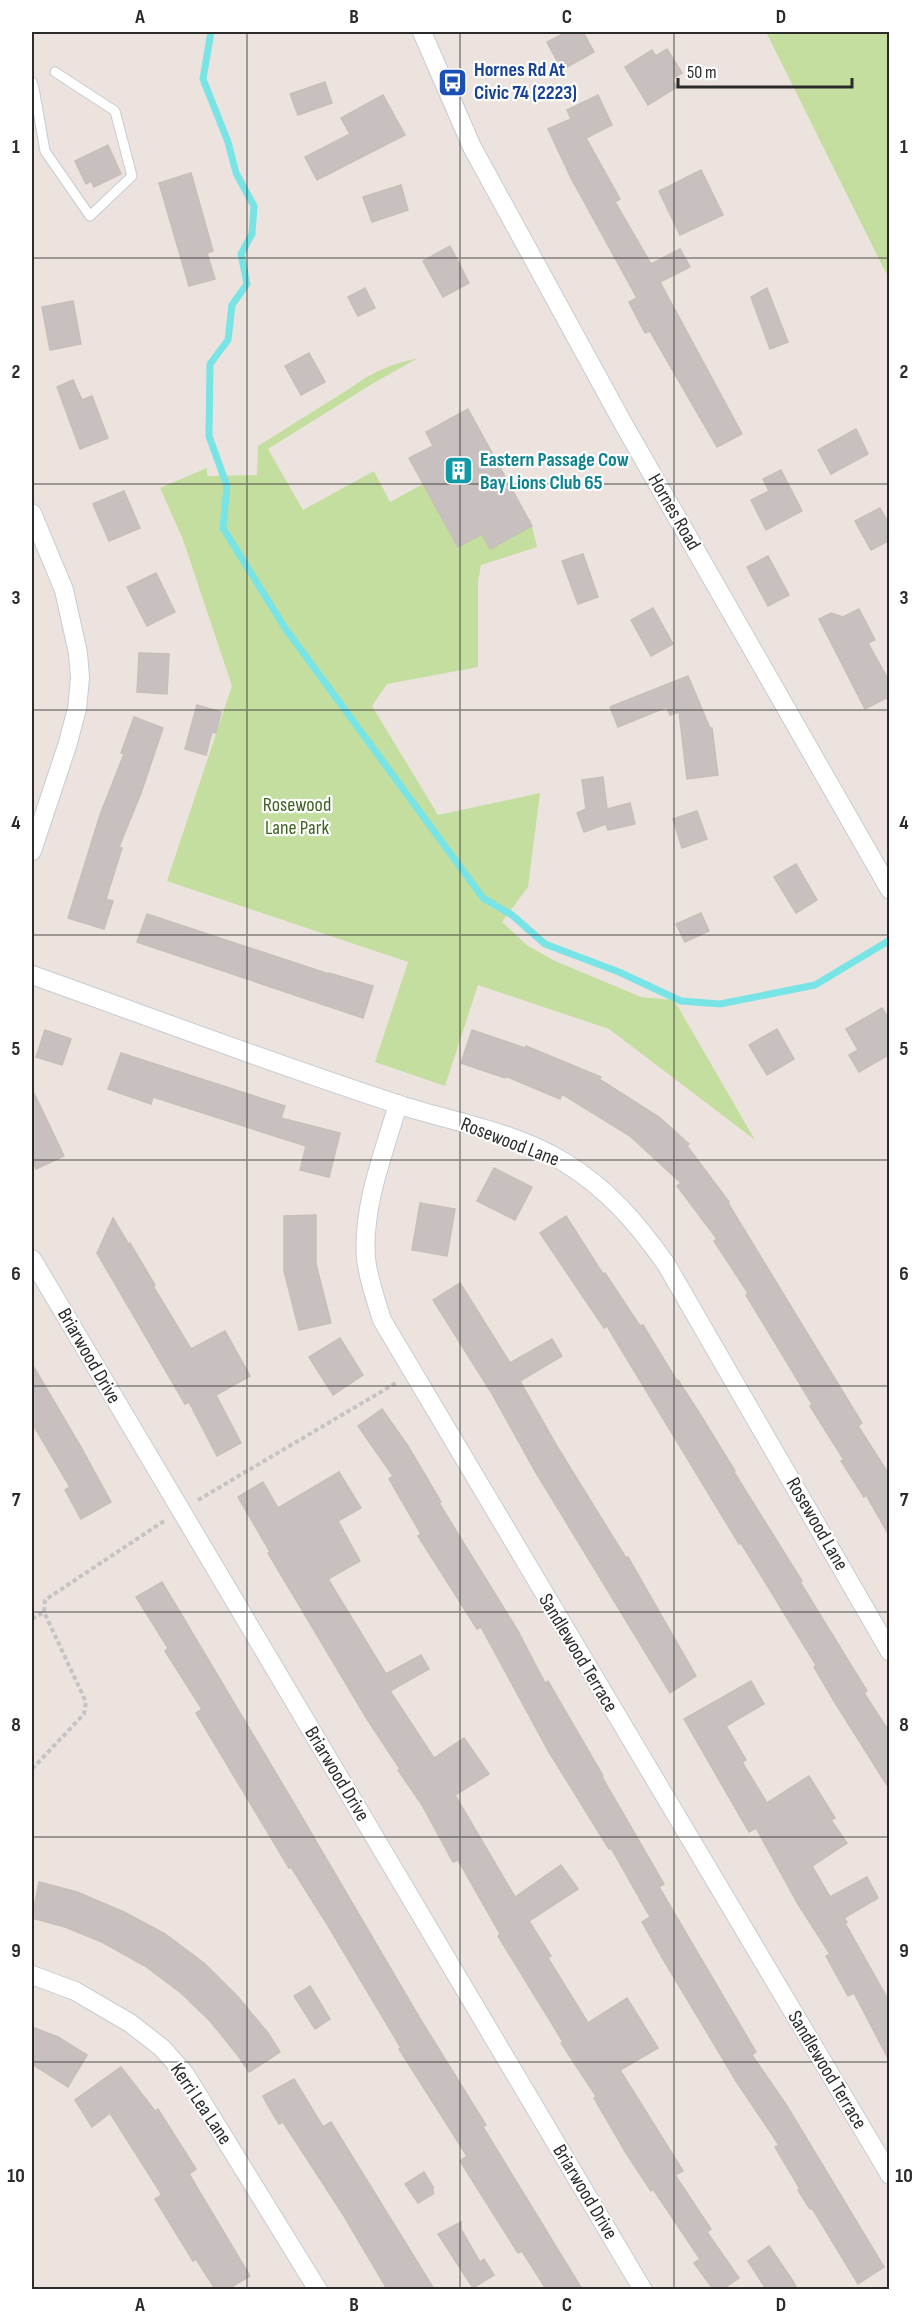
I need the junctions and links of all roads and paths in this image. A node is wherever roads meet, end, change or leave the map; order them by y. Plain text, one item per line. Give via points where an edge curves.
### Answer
1 (422, 32) edge
2 (55, 72) dead end
3 (32, 82) edge
4 (32, 513) edge
5 (32, 851) edge
6 (890, 890) edge
7 (32, 975) edge
8 (398, 1104) junction
9 (32, 1259) edge
10 (412, 1374) junction
11 (180, 1510) junction
12 (44, 1612) junction
13 (32, 1618) edge
14 (890, 1652) edge
15 (32, 1769) edge
16 (32, 1976) edge
17 (890, 2175) edge
18 (318, 2289) edge
19 (643, 2289) edge

1 - 6 street, Hornes Road via 472,147 607,394
2 - 3 lane via 115,111 126,150 132,176 90,216 45,151
4 - 5 street via 64,590 80,678 67,746
7 - 8 street, Rosewood Lane
8 - 10 street, Sandlewood Terrace via 369,1210 366,1258 382,1320
8 - 14 street, Rosewood Lane via 549,1153 587,1179 637,1224 678,1284
9 - 11 street, Briarwood Drive
10 - 11 path
10 - 17 street, Sandlewood Terrace
11 - 12 path via 45,1600
11 - 19 street, Briarwood Drive
12 - 13 path
12 - 15 path via 86,1702 84,1714
16 - 18 street, Kerri Lea Lane via 75,1991 162,2048 185,2074

